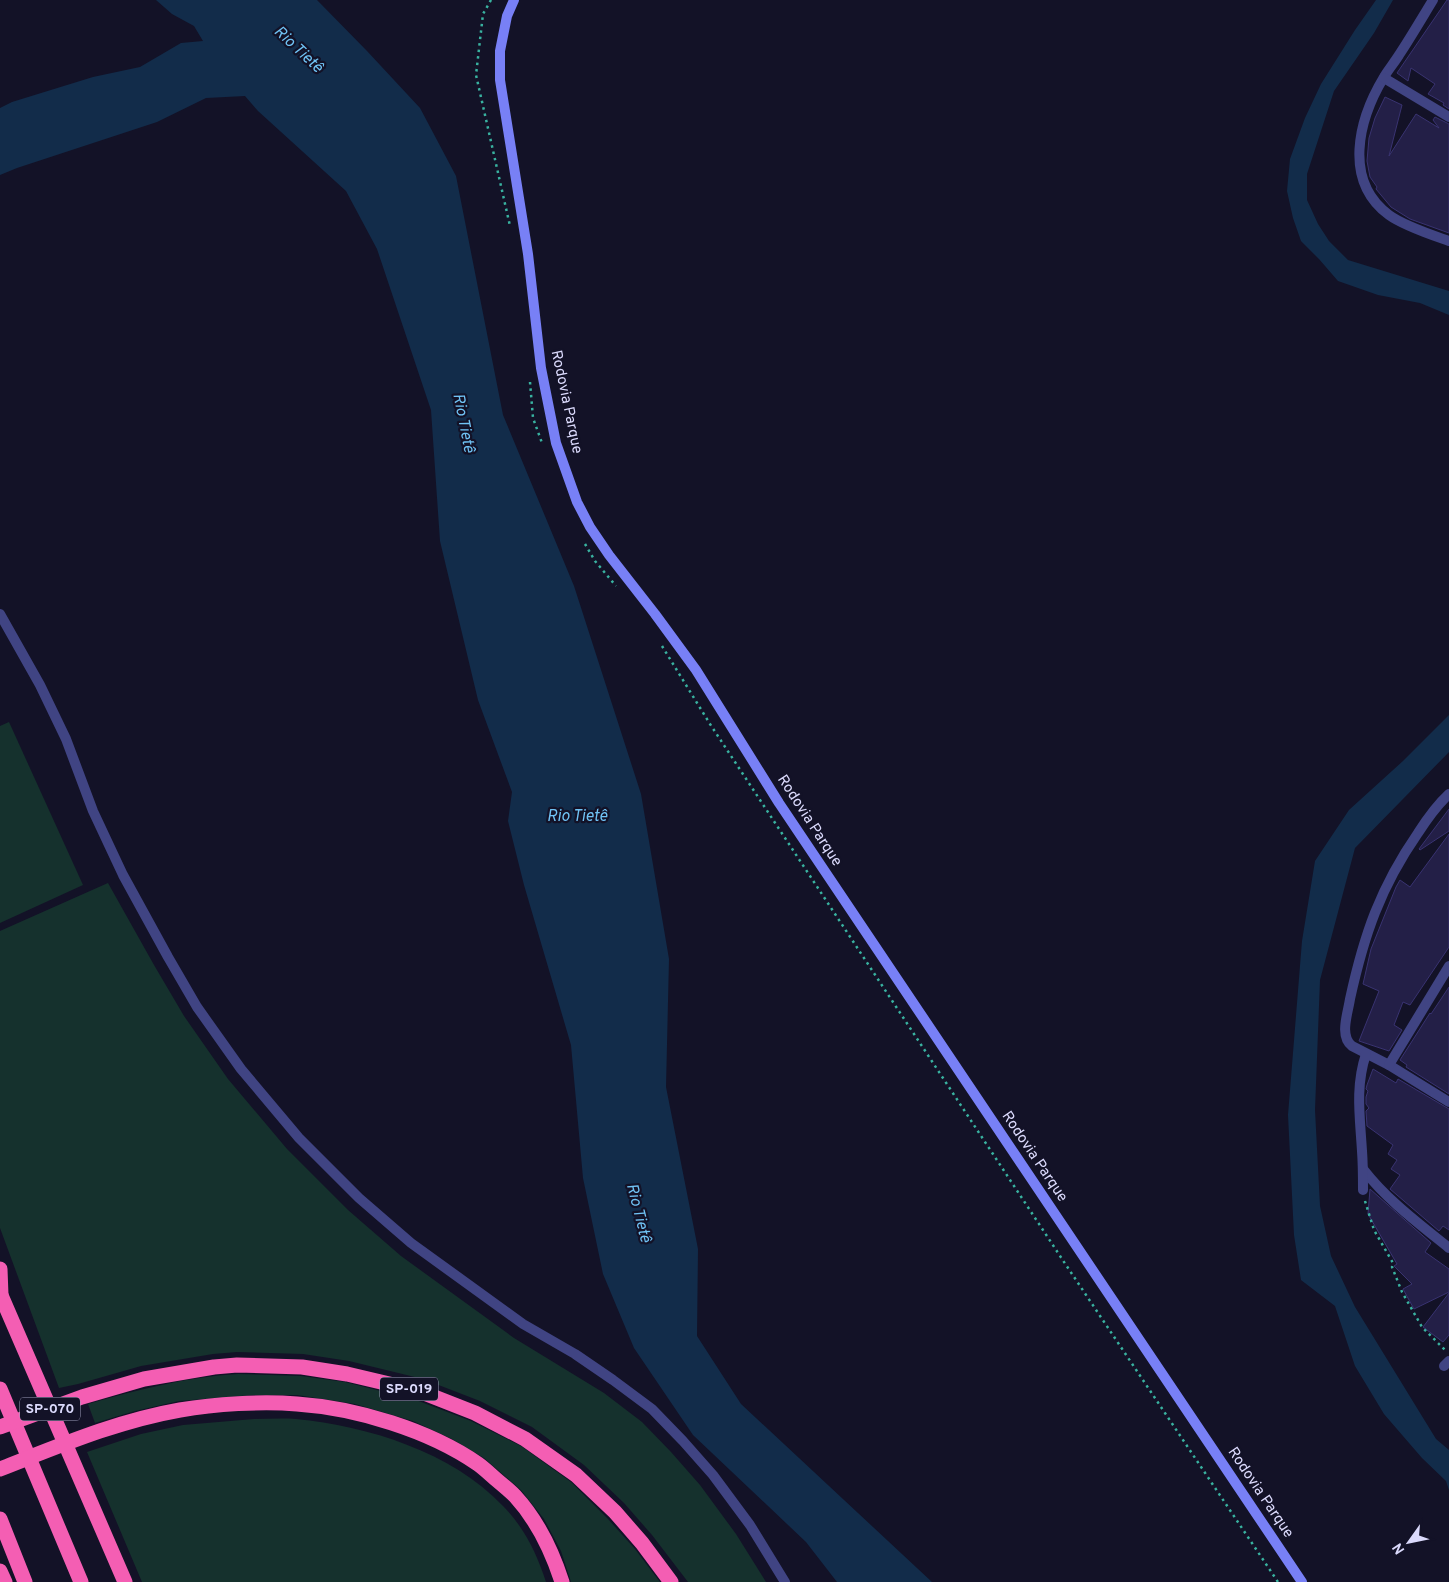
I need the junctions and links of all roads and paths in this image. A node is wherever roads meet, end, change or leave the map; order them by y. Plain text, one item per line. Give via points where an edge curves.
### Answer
1 (514, 0) edge
2 (1433, 0) edge
3 (1384, 78) junction
4 (1449, 117) edge
5 (1449, 241) edge
6 (0, 622) edge
7 (1449, 794) edge
8 (1449, 966) edge
9 (1366, 1054) junction
10 (1389, 1065) junction
11 (1449, 1102) edge
12 (1363, 1168) junction
13 (1363, 1190) joint
14 (1449, 1248) edge
15 (0, 1269) edge
16 (0, 1294) edge
17 (1449, 1352) edge
18 (0, 1389) edge
19 (0, 1427) edge
20 (0, 1469) edge
21 (0, 1519) edge
22 (0, 1571) edge
23 (5, 1582) edge
24 (25, 1582) edge
25 (81, 1582) edge
26 (125, 1582) edge
27 (562, 1582) edge
28 (671, 1582) edge
29 (785, 1582) edge
30 (1302, 1582) edge

1 - 30 street, Rodovia Parque via 507,16 500,51 500,80 528,254 541,368 556,443 577,502 609,555 696,670 779,803
2 - 3 street
3 - 4 street
3 - 5 street via 1364,122 1360,174 1368,193 1390,216
6 - 29 street via 40,685 123,875 197,1007 240,1069 299,1138 359,1198 411,1243 523,1324 574,1354 652,1410 713,1475 750,1525
7 - 9 street via 1409,846 1389,880 1367,933 1355,975 1345,1033 1349,1044
8 - 10 street
9 - 10 street
9 - 12 street via 1358,1096
10 - 11 street
12 - 13 street
12 - 14 street via 1380,1190
13 - 17 path via 1369,1220 1392,1264 1402,1292 1424,1329
15 - 16 highway
16 - 26 highway, SP-070
18 - 25 highway, SP-070
19 - 28 highway, SP-019 via 82,1397 144,1379 214,1367 302,1367 347,1374 419,1391 475,1413 525,1439 576,1475 620,1518
20 - 27 highway, SP-019 via 97,1432 180,1410 297,1404 353,1413 410,1430 448,1446 479,1465 515,1496 536,1523 553,1554
21 - 24 highway
22 - 23 highway

